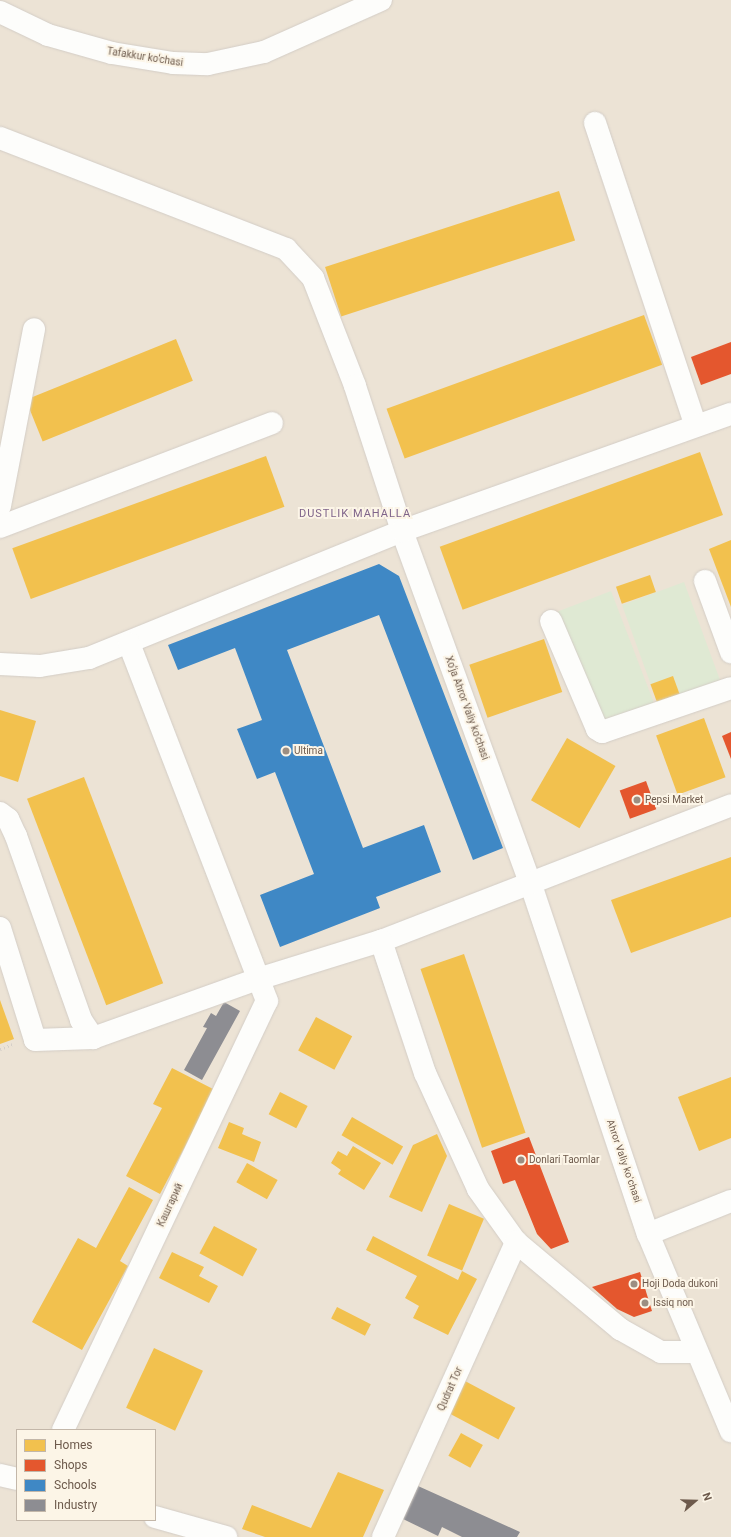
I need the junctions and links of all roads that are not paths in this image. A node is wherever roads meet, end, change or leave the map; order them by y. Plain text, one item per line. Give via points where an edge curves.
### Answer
1 (381, 0) edge
2 (0, 12) edge
3 (595, 123) dead end
4 (0, 138) edge
5 (34, 329) dead end
6 (731, 415) edge
7 (272, 423) dead end
8 (696, 426) junction
9 (0, 506) edge
10 (0, 527) edge
11 (402, 531) junction
12 (705, 581) dead end
13 (551, 621) dead end
14 (129, 644) junction
15 (731, 652) edge
16 (0, 664) edge
17 (731, 688) edge
18 (731, 805) edge
19 (0, 813) edge
20 (531, 885) junction
21 (0, 928) edge
22 (381, 941) junction
23 (258, 979) junction
24 (93, 1038) junction
25 (731, 1201) edge
26 (648, 1234) junction
27 (516, 1242) junction
28 (697, 1352) junction
29 (63, 1429) edge
30 (731, 1431) edge
31 (0, 1475) edge
32 (16, 1479) edge
33 (156, 1517) edge
34 (226, 1537) edge
35 (383, 1537) edge

1 - 2 street, Tafakkur ko‘chasi via 264,52 208,64 173,63 112,53 48,35
3 - 8 street
4 - 11 street, Xo‘ja Ahror Valiy ko‘chasi via 286,249 313,278 355,386
5 - 9 street
6 - 8 street
7 - 10 street
8 - 11 street
11 - 14 street
11 - 20 street, Xo‘ja Ahror Valiy ko‘chasi
12 - 15 street
13 - 17 street via 597,729 602,732
14 - 16 street via 89,658 40,666
14 - 23 street, Кашгарий
18 - 20 street
19 - 24 street via 8,819 16,836 82,1020
20 - 22 street
20 - 26 street, Ahror Valiy koʻchasi
21 - 24 street via 35,1040
22 - 23 street
22 - 27 street via 425,1073 478,1189
23 - 24 street
23 - 29 street, Кашгарий via 266,1001
25 - 26 street
26 - 28 street, Ahror Valiy koʻchasi
27 - 28 street via 620,1329 661,1352
27 - 35 street, Qudrat Tor
28 - 30 street, Ahror Valiy koʻchasi
31 - 32 street
33 - 34 street

